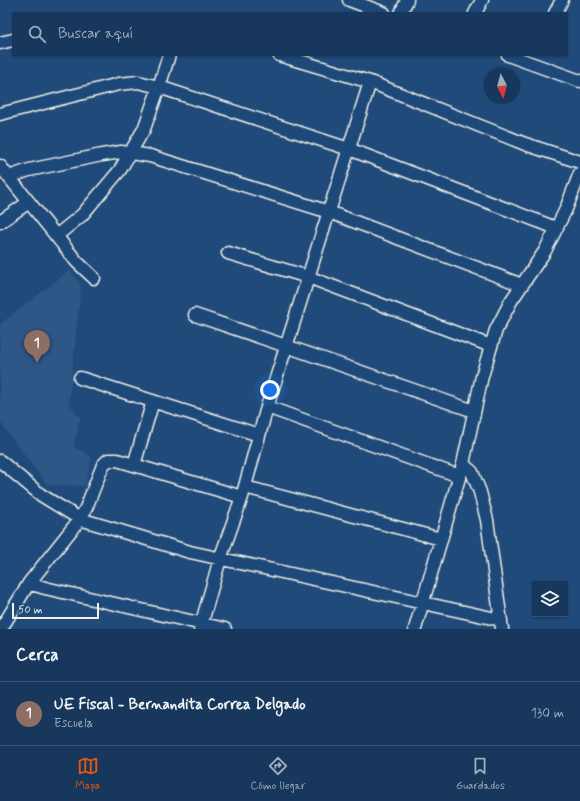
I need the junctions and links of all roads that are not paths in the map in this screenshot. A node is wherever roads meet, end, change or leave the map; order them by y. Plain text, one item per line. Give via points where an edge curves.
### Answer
1 (348, 0) edge
2 (407, 0) edge
3 (482, 0) edge
4 (562, 0) edge
5 (381, 12) edge
6 (401, 12) edge
7 (476, 12) edge
8 (555, 12) edge
9 (12, 40) edge
10 (0, 43) edge
11 (169, 56) edge
12 (282, 56) edge
13 (515, 56) edge
14 (529, 58) edge
15 (580, 81) edge
16 (370, 82) junction
17 (159, 87) junction
18 (0, 114) edge
19 (349, 149) junction
20 (131, 153) junction
21 (580, 162) edge
22 (0, 166) edge
23 (580, 173) edge
24 (9, 177) junction
25 (29, 202) junction
26 (329, 212) junction
27 (0, 222) edge
28 (556, 228) junction
29 (56, 236) junction
30 (228, 253) dead end
31 (308, 277) junction
32 (94, 278) dead end
33 (522, 285) junction
34 (195, 316) dead end
35 (286, 346) junction
36 (491, 346) junction
37 (80, 378) dead end
38 (153, 401) junction
39 (266, 407) junction
40 (474, 412) junction
41 (260, 434) junction
42 (0, 461) edge
43 (463, 464) junction
44 (134, 465) junction
45 (459, 476) junction
46 (244, 492) junction
47 (80, 519) junction
48 (441, 538) junction
49 (220, 559) junction
50 (29, 583) junction
51 (423, 603) junction
52 (501, 624) edge
53 (201, 627) edge
54 (1, 629) edge
55 (225, 629) edge
56 (415, 629) edge

1 - 5 street
2 - 6 street
3 - 7 street
4 - 8 street
9 - 10 street
11 - 17 street
12 - 16 street
13 - 14 street
14 - 15 street
16 - 19 street
16 - 21 street via 525,144
17 - 18 street via 138,82 119,84
17 - 19 street
17 - 20 street via 144,129
19 - 26 street
19 - 28 street
20 - 24 street via 102,155 29,170
20 - 26 street via 150,156
20 - 29 street via 82,215
22 - 24 street
23 - 28 street
24 - 25 street
25 - 27 street
25 - 29 street
26 - 31 street
26 - 33 street
28 - 33 street via 545,251
29 - 32 street
30 - 31 street
31 - 35 street
31 - 36 street
33 - 36 street via 496,330
34 - 35 street
35 - 39 street
35 - 40 street
36 - 40 street
37 - 38 street
38 - 41 street
38 - 44 street
39 - 41 street
39 - 45 street
40 - 43 street
41 - 46 street
42 - 47 street via 41,495
43 - 45 street
43 - 52 street via 472,472 487,520
44 - 46 street
44 - 47 street via 108,460 103,465
45 - 48 street
46 - 48 street
46 - 49 street
47 - 49 street
47 - 50 street
48 - 51 street
49 - 51 street
49 - 53 street
50 - 53 street
50 - 54 street
51 - 52 street
51 - 56 street
53 - 55 street

